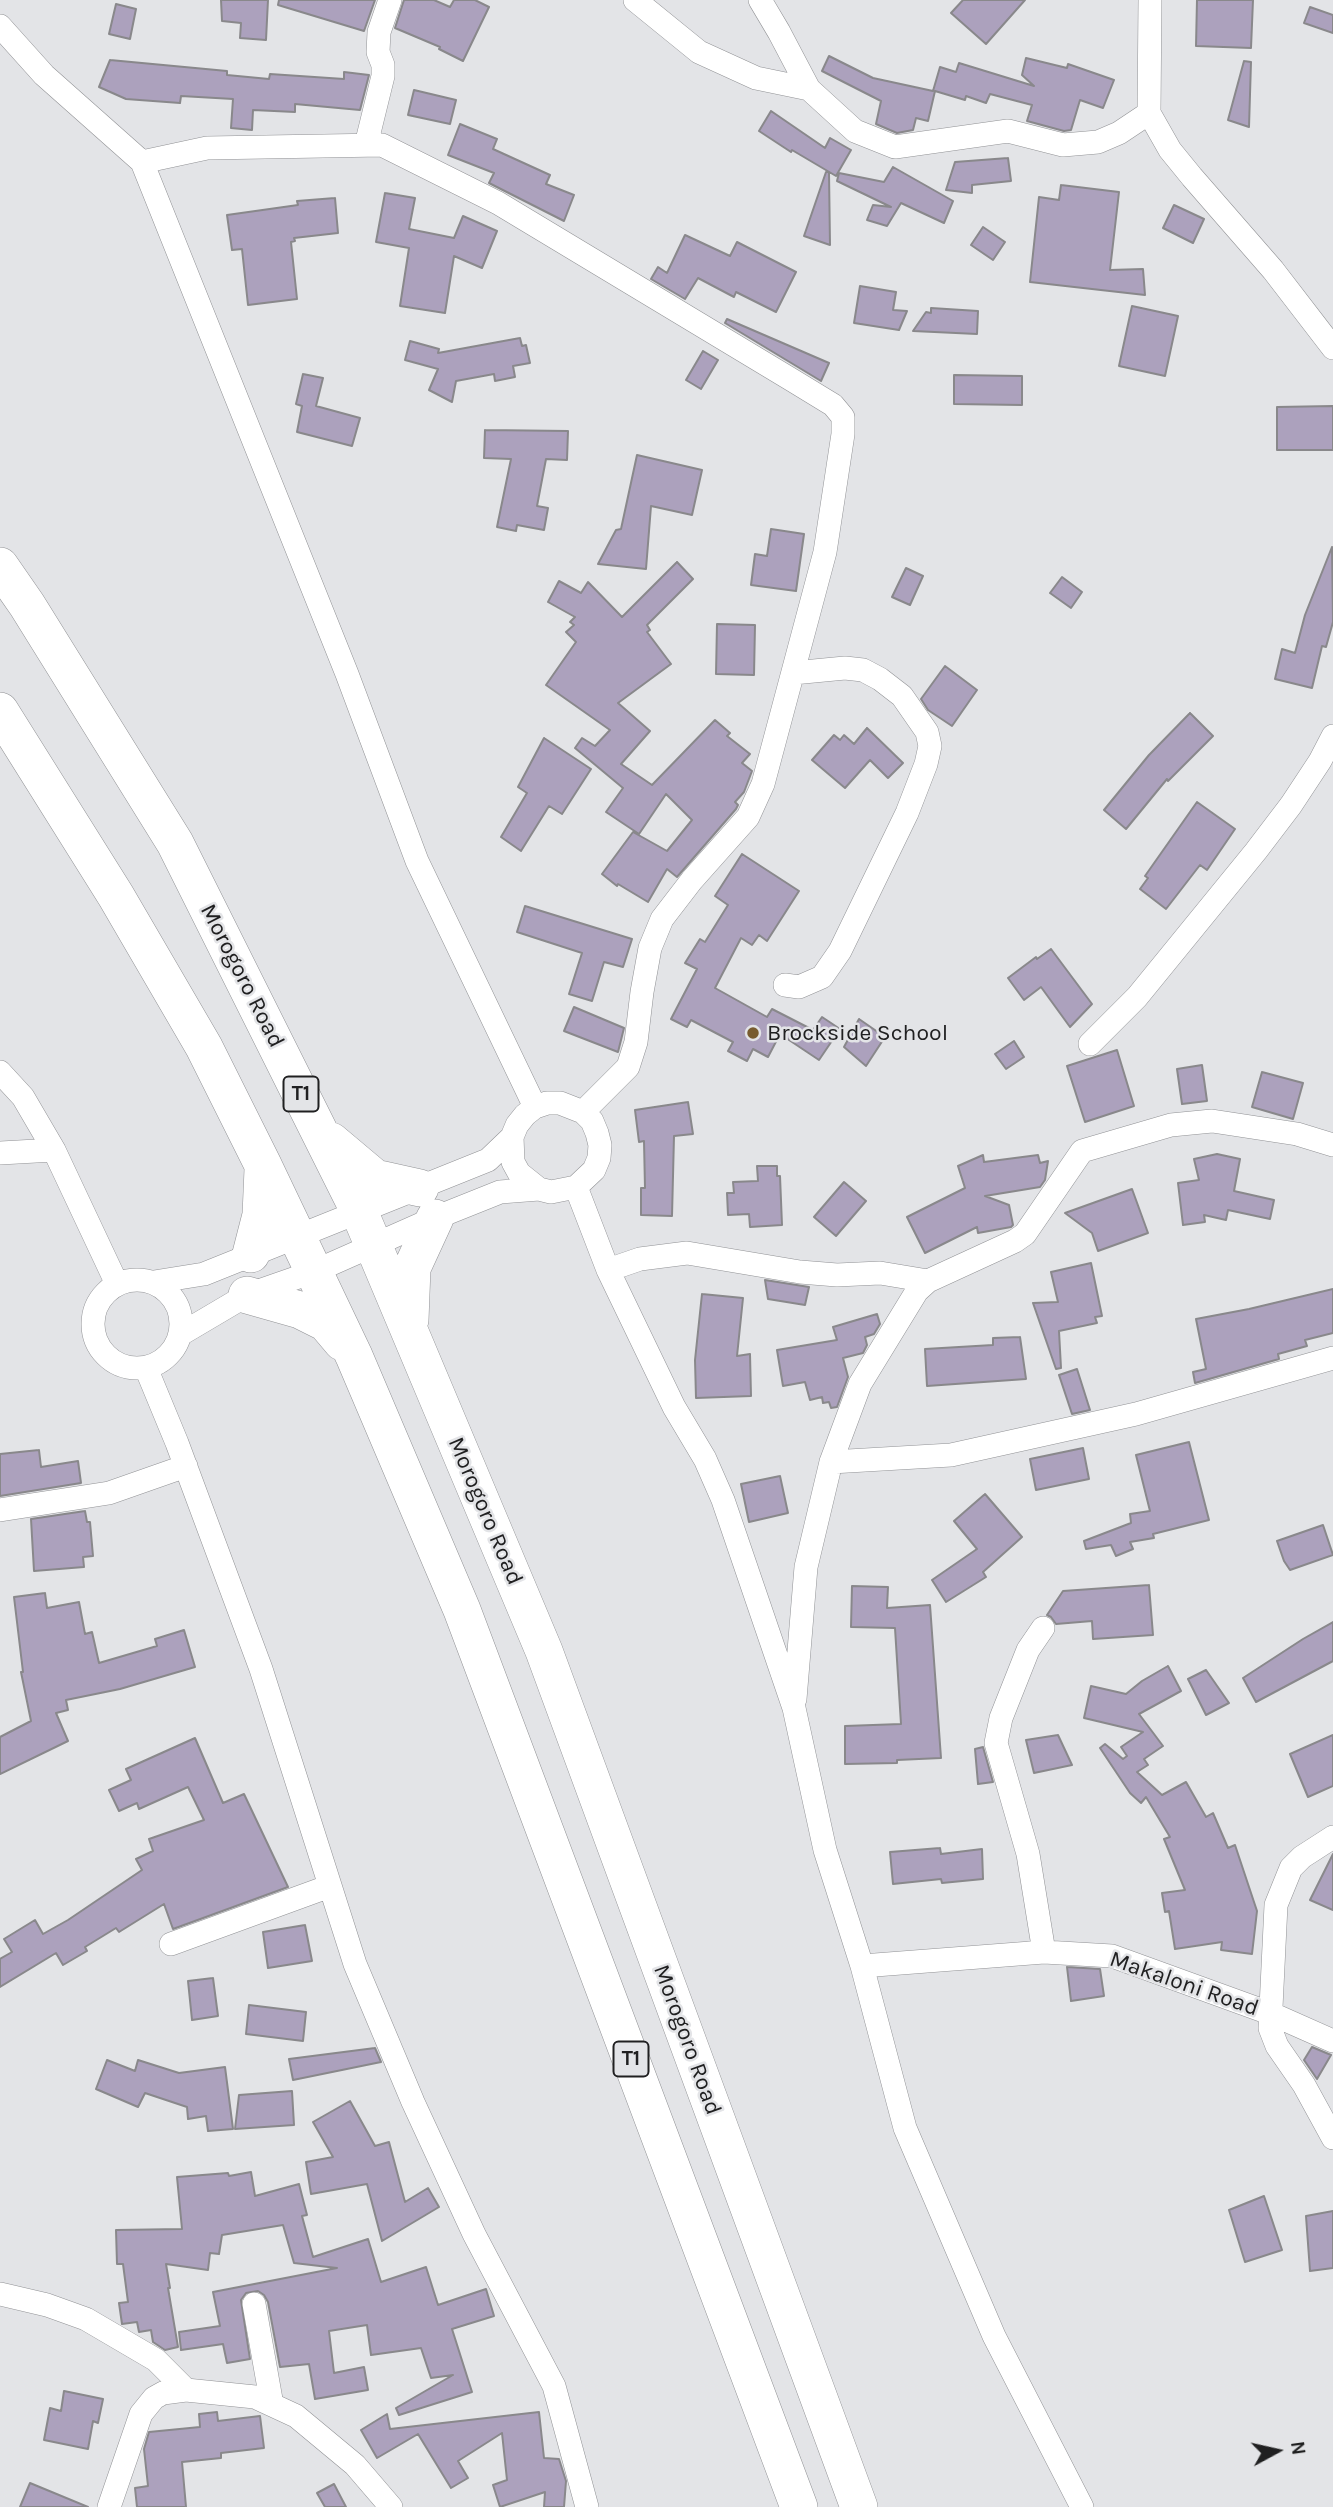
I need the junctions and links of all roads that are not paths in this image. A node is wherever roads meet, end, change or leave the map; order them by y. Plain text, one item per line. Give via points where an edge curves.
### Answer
1 (390, 0) edge
2 (635, 0) edge
3 (760, 0) edge
4 (1150, 0) edge
5 (0, 26) edge
6 (809, 89) junction
7 (1149, 113) junction
8 (366, 145) junction
9 (142, 162) junction
10 (1333, 348) edge
11 (0, 566) edge
12 (793, 673) junction
13 (0, 711) edge
14 (1333, 736) edge
15 (785, 985) dead end
16 (1090, 1044) dead end
17 (0, 1072) edge
18 (535, 1107) junction
19 (583, 1112) junction
20 (320, 1131) junction
21 (512, 1137) junction
22 (1333, 1145) edge
23 (54, 1150) junction
24 (0, 1153) edge
25 (263, 1165) junction
26 (576, 1187) junction
27 (539, 1189) junction
28 (428, 1203) junction
29 (359, 1211) junction
30 (297, 1236) junction
31 (374, 1246) junction
32 (251, 1254) junction
33 (608, 1270) junction
34 (313, 1272) junction
35 (154, 1282) junction
36 (928, 1282) junction
37 (117, 1284) junction
38 (247, 1296) junction
39 (410, 1330) junction
40 (181, 1335) junction
41 (354, 1356) junction
42 (1333, 1358) edge
43 (146, 1368) junction
44 (831, 1462) junction
45 (186, 1466) junction
46 (0, 1510) edge
47 (1043, 1628) dead end
48 (794, 1708) junction
49 (1333, 1836) edge
50 (330, 1886) junction
51 (171, 1944) dead end
52 (1044, 1952) junction
53 (862, 1966) junction
54 (1272, 2014) junction
55 (1333, 2041) edge
56 (1333, 2138) edge
57 (0, 2294) edge
58 (254, 2304) dead end
59 (186, 2390) junction
60 (272, 2405) junction
61 (109, 2507) edge
62 (391, 2507) edge
63 (587, 2507) edge
64 (799, 2507) edge
65 (859, 2507) edge
66 (1082, 2507) edge

1 - 8 street via 379,32 383,76
2 - 6 street via 699,52 756,78
3 - 6 street
4 - 7 street
5 - 9 street via 44,75
6 - 7 street via 855,131 895,147 1008,131 1063,145 1098,142
7 - 10 street via 1178,159
8 - 9 street via 207,148
8 - 12 street via 382,145 498,203 833,405 843,417 825,552
9 - 18 street via 417,861
11 - 20 highway, Morogoro Road / T1 via 175,843
12 - 15 street via 845,668 880,678 902,696 927,732 930,746 907,813 840,951 822,978 799,987
12 - 19 street via 763,784 748,817 662,919 650,948 628,1068
13 - 25 highway, T1 via 204,1047
14 - 16 street via 1256,851 1137,997
17 - 23 street via 23,1097
18 - 19 street via 560,1102
18 - 21 street
19 - 26 street via 592,1121 600,1145 594,1170
20 - 28 highway via 375,1178
20 - 29 highway, Morogoro Road / T1
21 - 27 street via 513,1162
21 - 28 street
22 - 36 street via 1297,1134 1212,1121 1171,1125 1082,1151 1025,1234
23 - 24 street
23 - 37 street
25 - 30 highway, T1
25 - 32 highway via 261,1214
26 - 27 street via 551,1192
26 - 33 street
27 - 28 street
28 - 29 street
28 - 31 street
28 - 39 highway via 412,1268
29 - 30 street
29 - 31 highway, Morogoro Road / T1
30 - 32 street
30 - 34 highway, T1
31 - 34 street
31 - 39 highway, Morogoro Road / T1
32 - 35 street via 204,1274
33 - 36 street via 640,1259 687,1253 800,1272 880,1273
33 - 48 street via 723,1500
34 - 38 street
34 - 41 highway, T1
35 - 37 street via 142,1279
35 - 40 street via 165,1288 180,1309
36 - 44 street via 909,1300 860,1384
37 - 43 street via 94,1313 95,1338 110,1359
38 - 40 street
38 - 41 highway via 300,1310 326,1323
39 - 65 highway, Morogoro Road / T1 via 544,1651
40 - 43 street via 168,1356
41 - 64 highway, T1 via 462,1610
42 - 44 street via 1136,1414 951,1455
43 - 45 street
44 - 48 street via 807,1567
45 - 46 street via 109,1493
45 - 50 street via 261,1669
47 - 52 street via 1028,1650 996,1743 1028,1854
48 - 53 street via 825,1850
49 - 54 street via 1291,1868 1282,1887 1273,1919
50 - 51 street
50 - 63 street via 355,1964 413,2102 474,2234 554,2386
52 - 53 street, Makaloni Road
52 - 54 street, Makaloni Road via 1112,1956
53 - 66 street via 905,2128 994,2336
54 - 55 street, Makaloni Road
54 - 56 street via 1270,2028 1276,2046
57 - 59 street via 86,2319 156,2360
58 - 60 street
59 - 60 street via 255,2397
59 - 61 street via 153,2398 141,2414
60 - 62 street via 296,2416 355,2465

